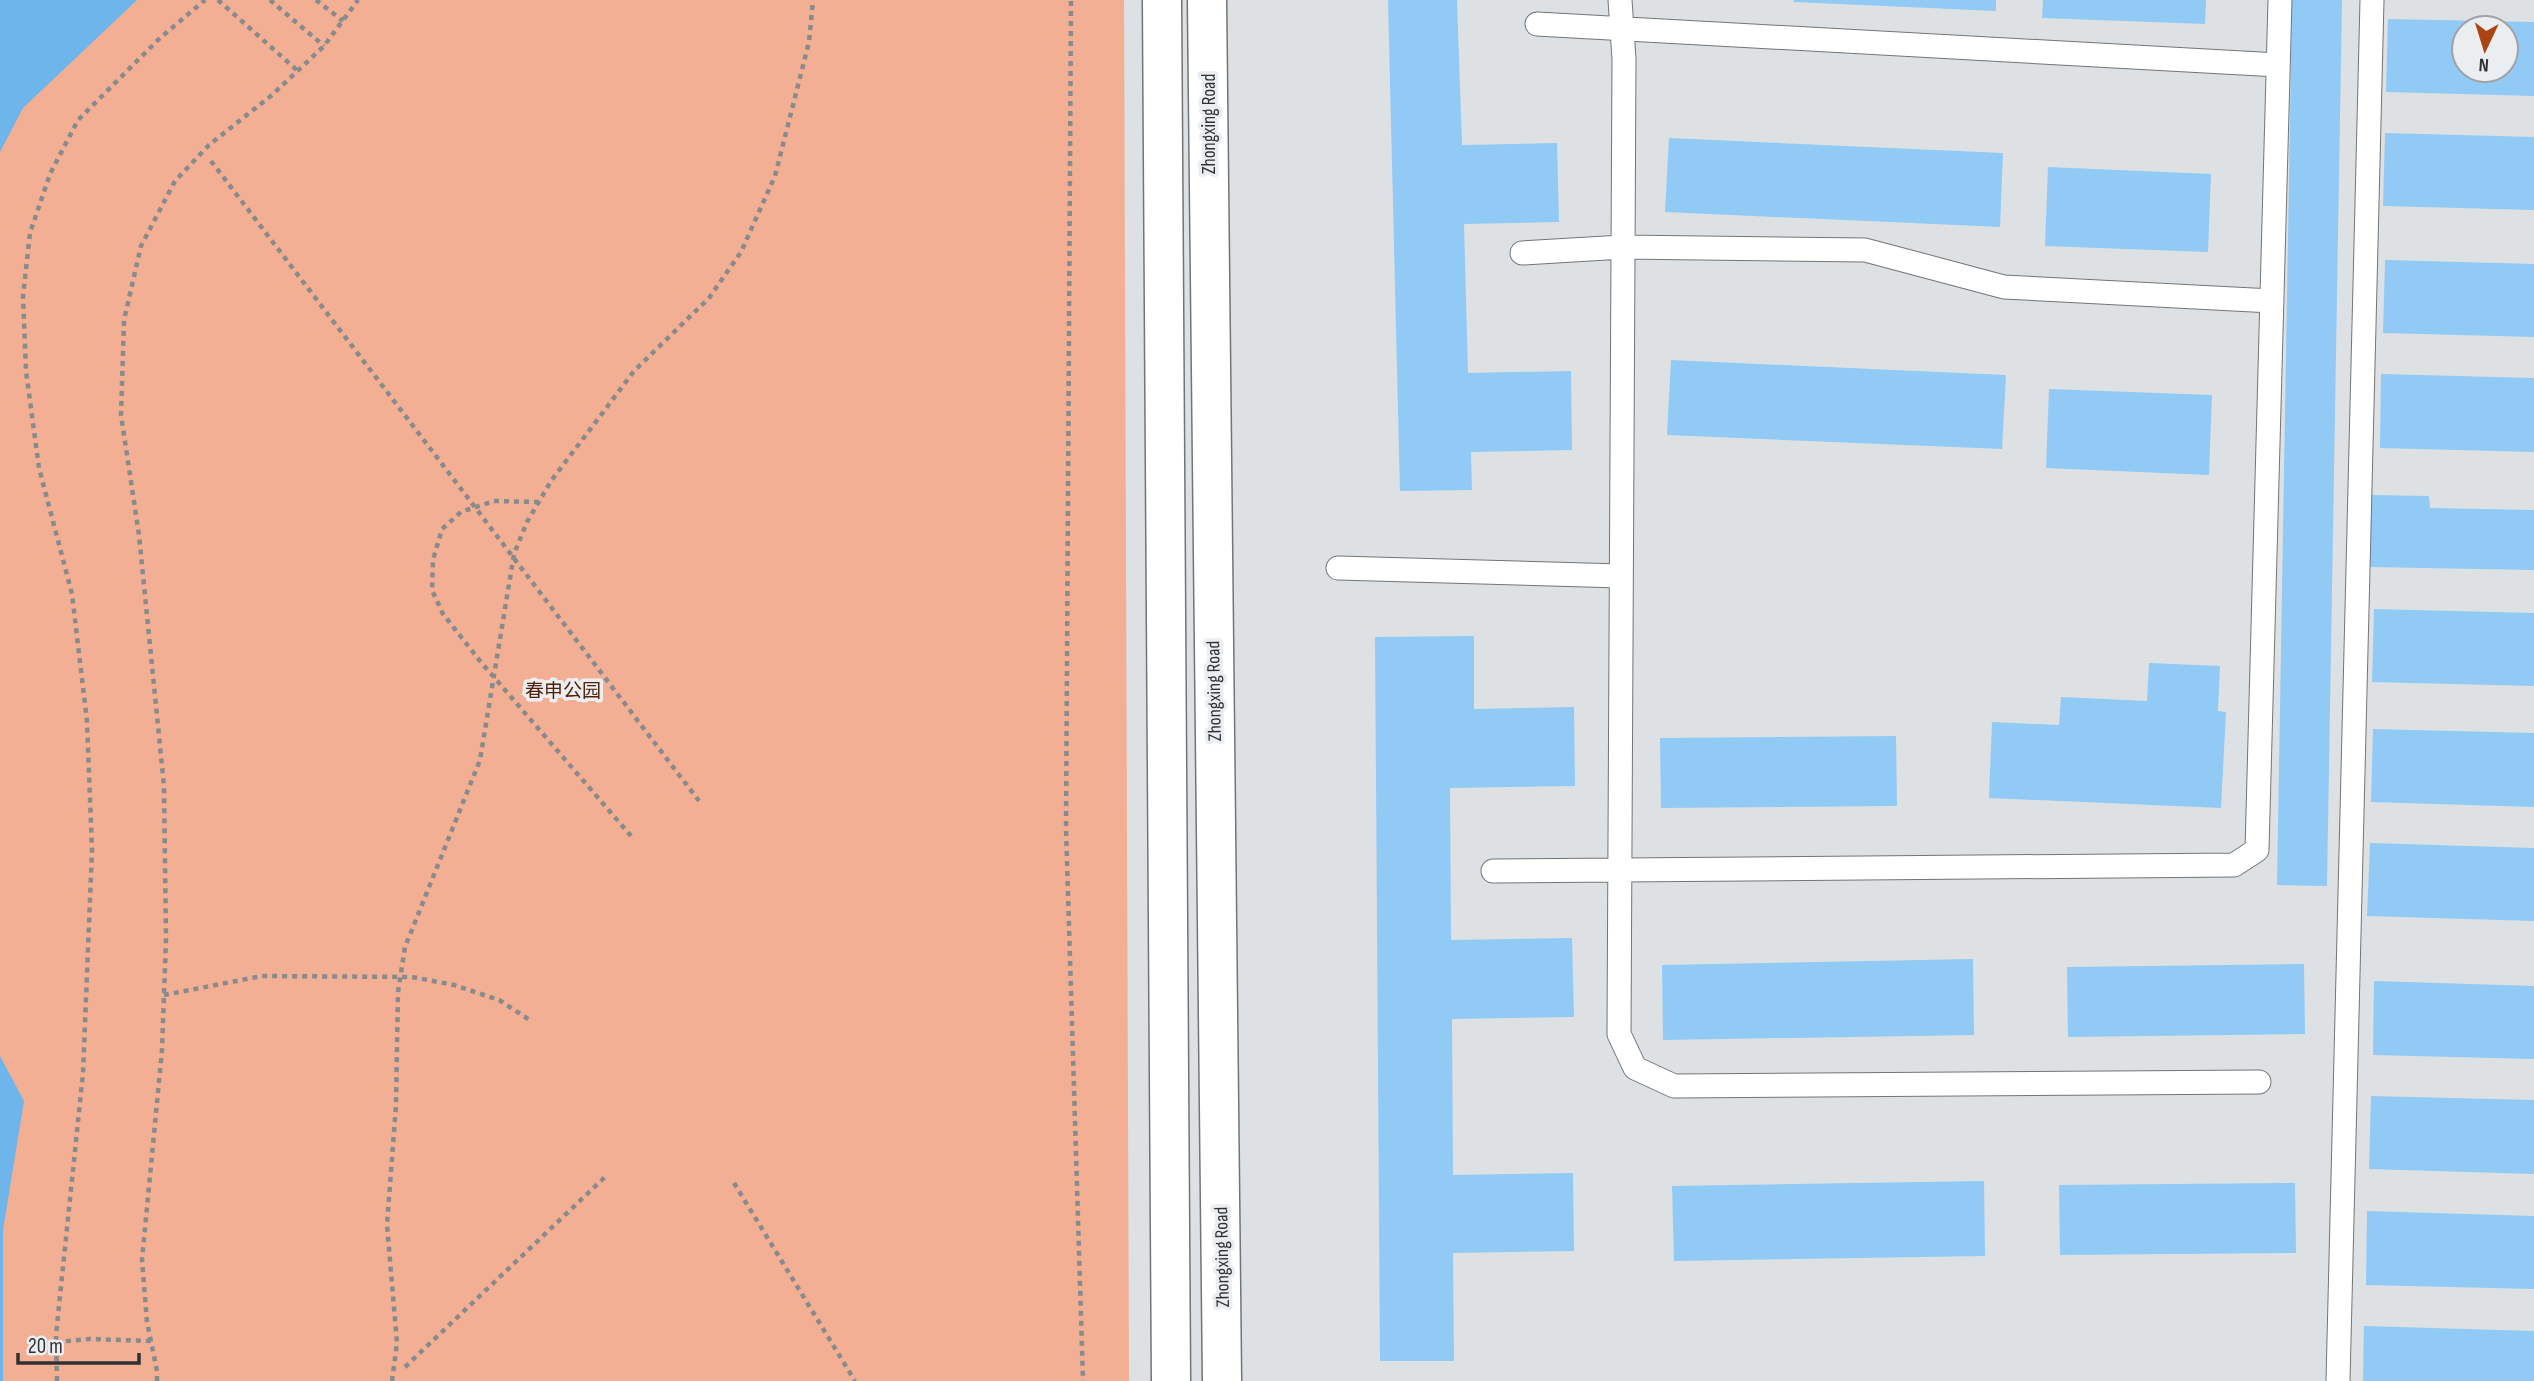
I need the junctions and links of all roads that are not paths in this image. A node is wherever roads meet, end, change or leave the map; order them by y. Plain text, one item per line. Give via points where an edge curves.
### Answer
1 (1162, 0) edge
2 (1207, 0) edge
3 (1620, 0) edge
4 (2280, 0) edge
5 (2372, 0) edge
6 (1537, 24) dead end
7 (2278, 65) junction
8 (1623, 247) junction
9 (1522, 253) dead end
10 (2272, 301) junction
11 (1338, 568) dead end
12 (1620, 576) junction
13 (1619, 870) junction
14 (1493, 871) dead end
15 (2259, 1082) dead end
16 (1171, 1381) edge
17 (1222, 1381) edge
18 (2337, 1381) edge

1 - 16 street
2 - 17 street, Zhongxing Road
3 - 8 lane
4 - 7 lane
5 - 18 lane
6 - 7 lane
7 - 10 lane
8 - 9 lane
8 - 10 lane via 1865,250 2004,287
8 - 12 lane
10 - 13 lane via 2257,850 2234,865
11 - 12 lane
12 - 13 lane
13 - 14 lane
13 - 15 lane via 1619,1034 1635,1068 1674,1086

